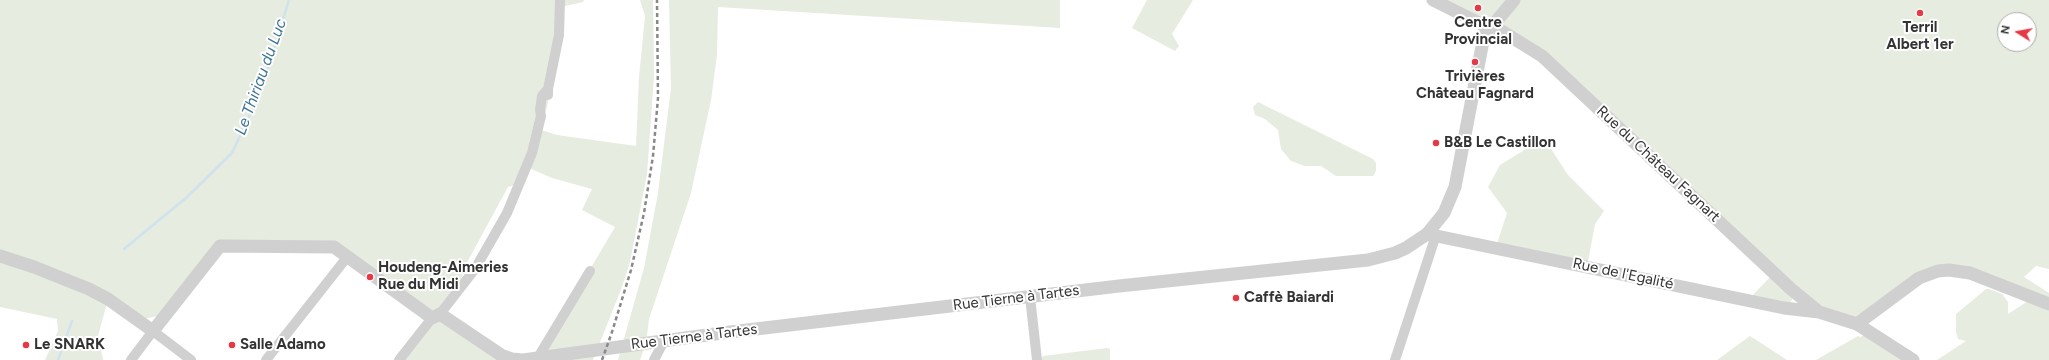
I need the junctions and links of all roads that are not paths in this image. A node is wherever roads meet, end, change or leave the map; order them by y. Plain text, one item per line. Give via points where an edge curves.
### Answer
1 (560, 0) edge
2 (1433, 0) edge
3 (1514, 0) edge
4 (1492, 26) junction
5 (1431, 235) junction
6 (0, 256) edge
7 (348, 256) junction
8 (590, 271) dead end
9 (1030, 296) junction
10 (2049, 304) edge
11 (1819, 312) junction
12 (436, 316) junction
13 (1856, 324) junction
14 (153, 332) junction
15 (664, 341) junction
16 (537, 359) edge
17 (131, 360) edge
18 (191, 360) edge
19 (266, 360) edge
20 (400, 360) edge
21 (654, 360) edge
22 (1037, 360) edge
23 (1395, 360) edge
24 (1913, 360) edge

1 - 12 street via 559,35 548,89 542,96 541,116 532,153 507,213 475,269
2 - 4 street, Rue du Château Fagnart
3 - 4 street, Rue Tierne à Tartes
4 - 5 street, Rue Tierne à Tartes via 1482,43 1455,187
4 - 11 street, Rue du Château Fagnart via 1542,56 1791,289
5 - 9 street, Rue Tierne à Tartes via 1395,253 1368,260
5 - 11 street, Rue de l'Egalité via 1784,308
5 - 23 street
6 - 14 street via 89,289 108,299
7 - 12 street, Rue Tierne à Tartes
7 - 14 street, Rue Tierne à Tartes via 334,247 220,246
7 - 19 street
8 - 16 street
9 - 15 street, Rue Tierne à Tartes
9 - 22 street
10 - 13 street via 1970,273 1938,271 1919,278
11 - 13 street
12 - 16 street, Rue Tierne à Tartes via 502,355 512,359
12 - 20 street
13 - 24 street
14 - 17 street
14 - 18 street
15 - 16 street, Rue Tierne à Tartes
15 - 21 street

